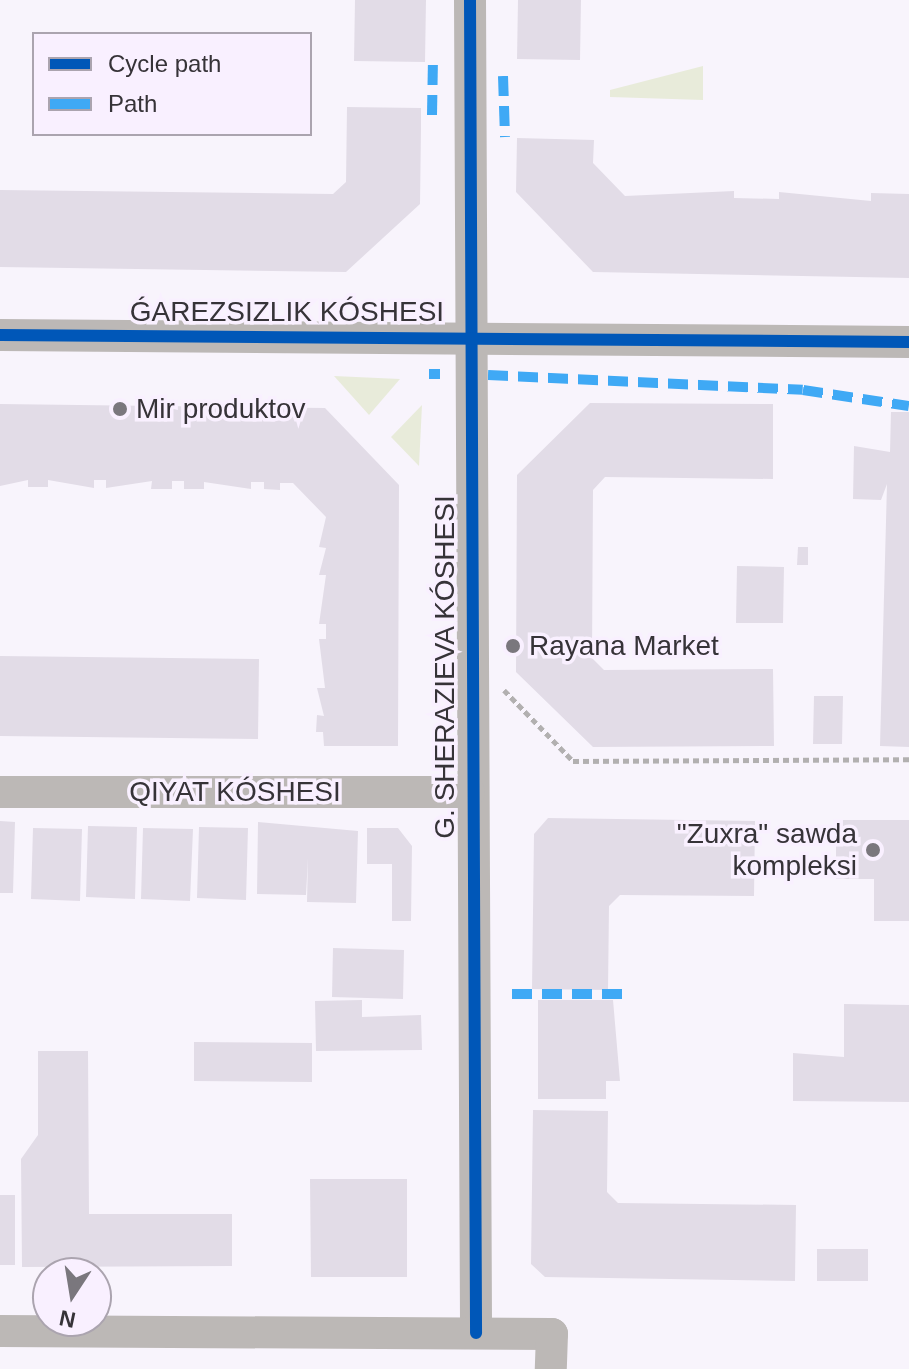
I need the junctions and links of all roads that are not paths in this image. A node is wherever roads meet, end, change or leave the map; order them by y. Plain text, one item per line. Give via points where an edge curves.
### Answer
1 (470, 0) edge
2 (0, 335) edge
3 (468, 337) junction
4 (909, 342) edge
5 (0, 792) edge
6 (469, 792) junction
7 (0, 1331) edge
8 (476, 1333) junction
9 (551, 1369) edge

1 - 3 street, G. SHERAZIEVA KÓSHESI
2 - 3 street, ǴAREZSIZLIK KÓSHESI
3 - 4 street, ǴAREZSIZLIK KÓSHESI
3 - 6 street, G. SHERAZIEVA KÓSHESI
5 - 6 street
6 - 8 street, G. SHERAZIEVA KÓSHESI
7 - 8 street
8 - 9 street via 552,1334

